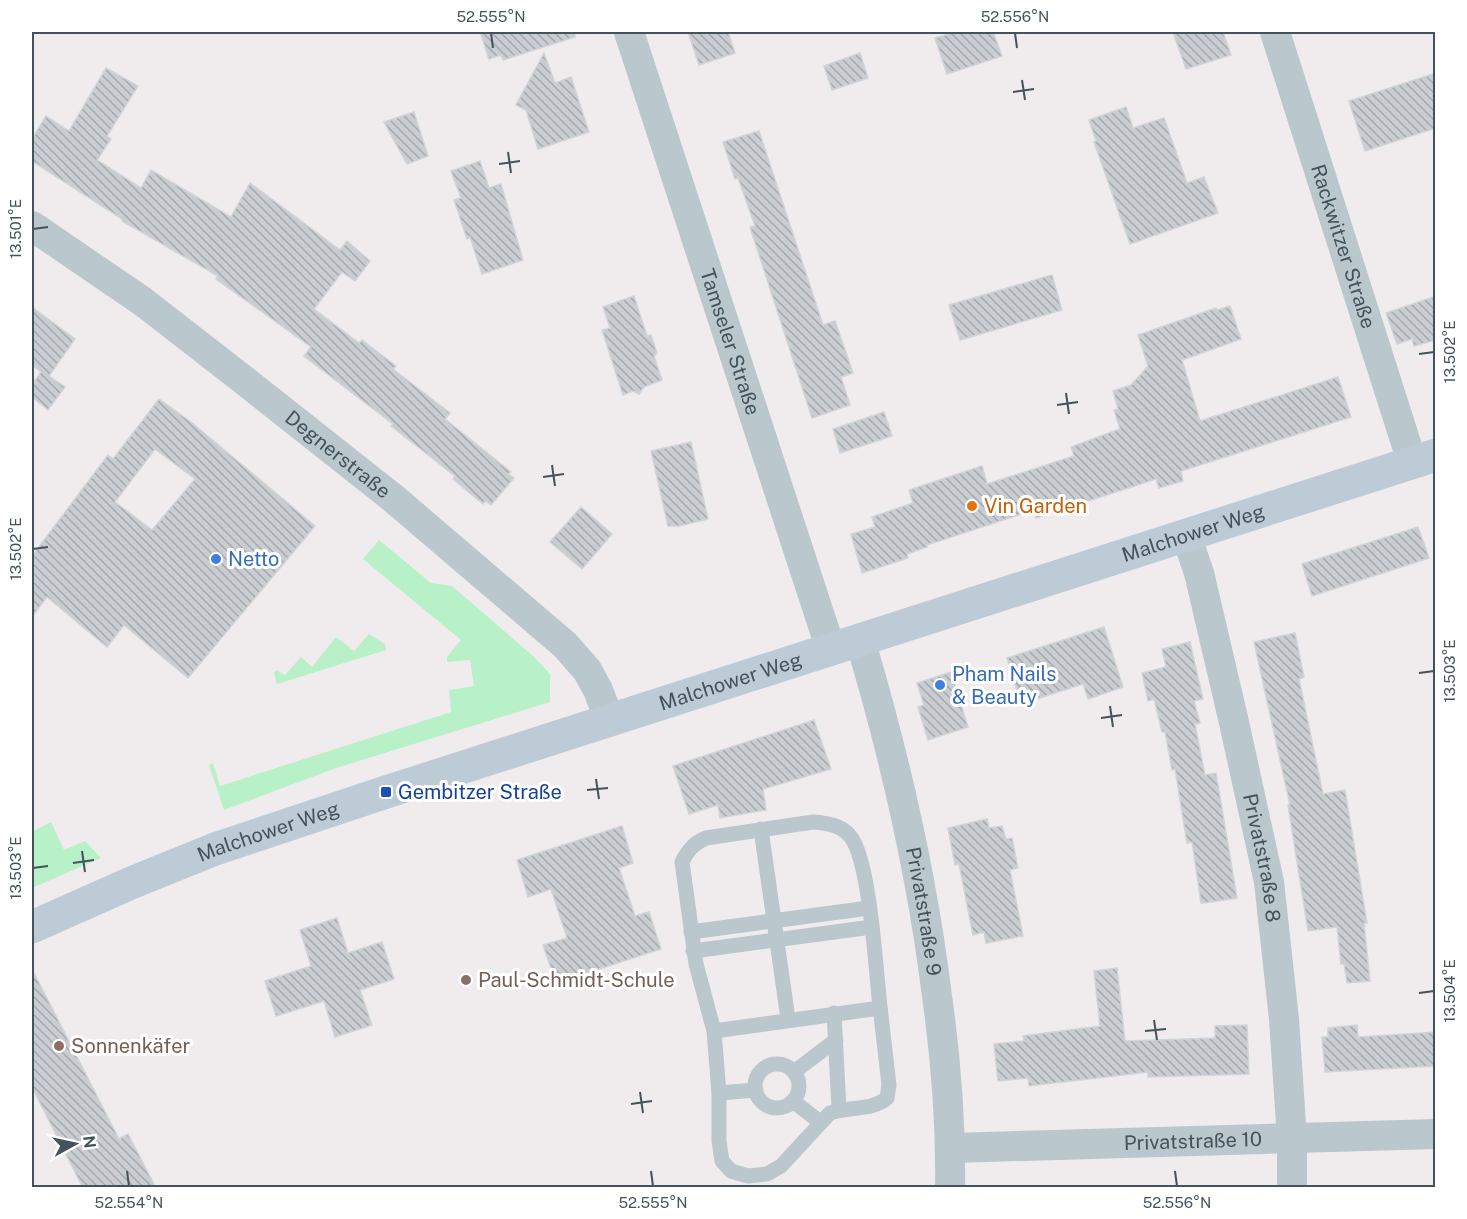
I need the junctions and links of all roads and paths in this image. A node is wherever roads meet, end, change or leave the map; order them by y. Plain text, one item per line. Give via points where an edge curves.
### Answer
1 (629, 32) edge
2 (1275, 32) edge
3 (32, 226) edge
4 (1424, 458) edge
5 (1186, 535) junction
6 (846, 645) junction
7 (609, 719) junction
8 (761, 829) junction
9 (869, 908) junction
10 (774, 922) junction
11 (32, 927) edge
12 (872, 927) junction
13 (691, 932) junction
14 (777, 940) junction
15 (693, 951) junction
16 (880, 1008) junction
17 (834, 1014) junction
18 (788, 1019) junction
19 (714, 1031) junction
20 (836, 1040) junction
21 (794, 1072) junction
22 (756, 1090) junction
23 (719, 1093) junction
24 (793, 1101) junction
25 (839, 1109) junction
26 (820, 1122) junction
27 (1436, 1134) edge
28 (1292, 1139) junction
29 (951, 1148) junction
30 (950, 1188) edge
31 (1292, 1188) edge

1 - 6 street, Tamseler Straße
2 - 4 street, Rackwitzer Straße
3 - 7 street, Degnerstraße via 142,302 393,498 565,645 587,670
4 - 5 street, Malchower Weg
5 - 6 street, Malchower Weg
5 - 28 street, Privatstraße 8 via 1228,695 1269,882
6 - 7 street, Malchower Weg
6 - 29 street, Privatstraße 9 via 874,682 905,805 928,927 945,1058
7 - 11 street, Malchower Weg via 215,849
8 - 9 lane via 813,822 839,827 850,835 857,846
8 - 10 lane
8 - 13 lane via 706,838 688,851 682,862
9 - 10 lane
9 - 12 lane
10 - 13 lane
10 - 14 lane
12 - 14 lane
12 - 16 lane
13 - 15 lane
14 - 15 lane
14 - 18 lane
15 - 19 lane
16 - 17 lane
16 - 25 lane via 890,1085 887,1098 879,1105
17 - 18 lane
17 - 20 lane
18 - 19 lane
19 - 23 lane
20 - 21 lane
20 - 25 lane
21 - 22 lane via 783,1065 769,1066 759,1074
21 - 24 lane via 799,1092
22 - 23 lane
22 - 24 lane via 760,1100 772,1107 786,1107
23 - 26 lane via 722,1161 731,1171 748,1176 767,1174 781,1166
24 - 26 lane
25 - 26 lane
27 - 28 street, Privatstraße 10
28 - 29 street, Privatstraße 10
28 - 31 street, Privatstraße 8
29 - 30 street, Privatstraße 9

